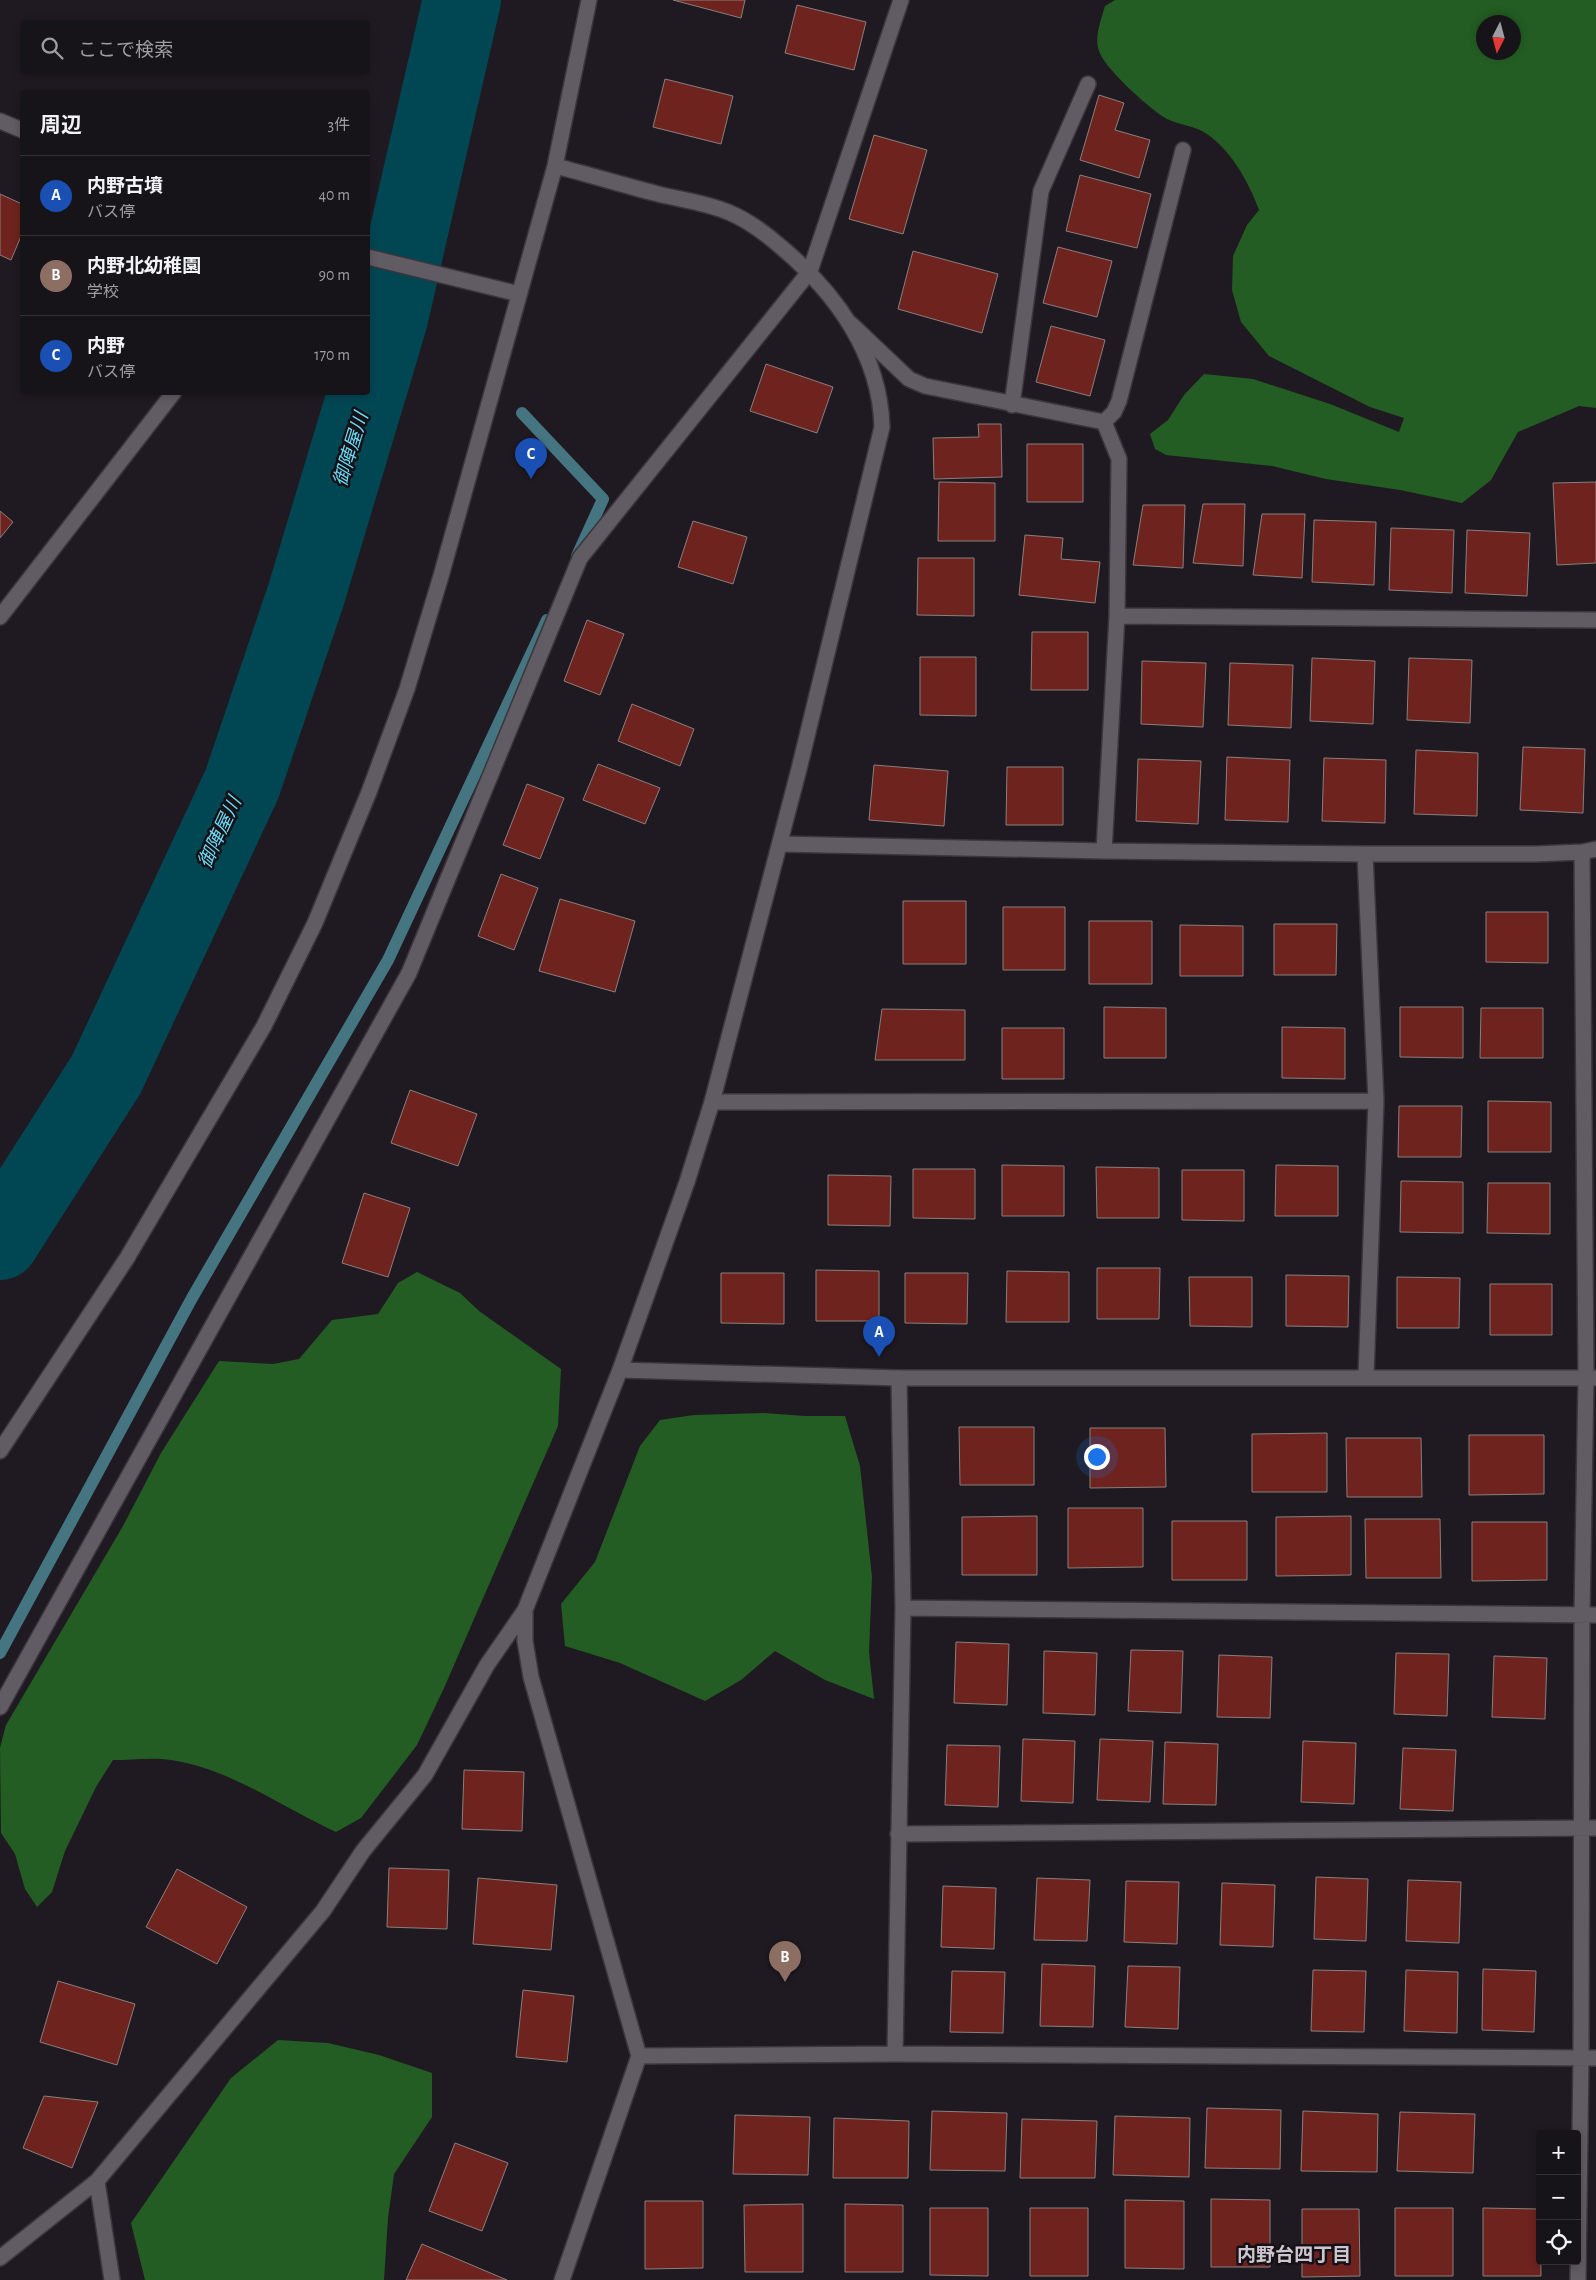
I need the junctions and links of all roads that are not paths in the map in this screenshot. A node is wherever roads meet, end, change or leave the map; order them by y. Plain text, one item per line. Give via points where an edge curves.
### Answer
1 (589, 0) edge
2 (900, 0) edge
3 (1088, 84) dead end
4 (0, 121) edge
5 (20, 129) edge
6 (1183, 150) dead end
7 (555, 166) junction
8 (370, 258) edge
9 (810, 271) junction
10 (519, 294) junction
11 (850, 322) junction
12 (172, 395) edge
13 (1012, 405) junction
14 (1104, 422) junction
15 (1117, 616) junction
16 (0, 618) edge
17 (1596, 620) edge
18 (780, 844) junction
19 (1589, 850) edge
20 (1104, 851) junction
21 (1365, 854) junction
22 (1376, 1101) junction
23 (712, 1102) junction
24 (620, 1370) junction
25 (1366, 1376) junction
26 (899, 1378) junction
27 (1591, 1378) edge
28 (0, 1451) edge
29 (903, 1608) junction
30 (525, 1610) junction
31 (1589, 1615) edge
32 (0, 1707) edge
33 (1589, 1828) edge
34 (898, 1834) junction
35 (895, 2054) junction
36 (639, 2056) junction
37 (1589, 2057) edge
38 (97, 2181) junction
39 (0, 2258) edge
40 (112, 2280) edge
41 (562, 2280) edge
42 (1578, 2280) edge

1 - 7 street
2 - 9 street
3 - 13 street via 1041,191
4 - 5 street
6 - 14 street via 1119,402
7 - 9 street via 728,212 758,227
7 - 10 street
8 - 10 street
9 - 11 street
9 - 32 street via 580,558 409,973
10 - 28 street via 407,689 315,923 264,1026 132,1250
11 - 13 street via 909,379 925,386
11 - 18 street via 877,382 882,427
12 - 16 street
13 - 14 street
14 - 15 street via 1119,459
15 - 17 street
15 - 20 street
18 - 20 street
18 - 23 street
19 - 21 street via 1535,854
19 - 27 street
20 - 21 street
21 - 22 street
22 - 23 street
22 - 25 street
23 - 24 street
24 - 26 street
24 - 30 street
25 - 26 street
25 - 27 street
26 - 29 street
27 - 31 street
29 - 31 street
29 - 34 street
30 - 36 street via 531,1677
30 - 38 street via 487,1665 425,1775 363,1851 323,1910
31 - 33 street
33 - 34 street
33 - 37 street
34 - 35 street
35 - 36 street
35 - 37 street
36 - 41 street
37 - 42 street
38 - 39 street
38 - 40 street

